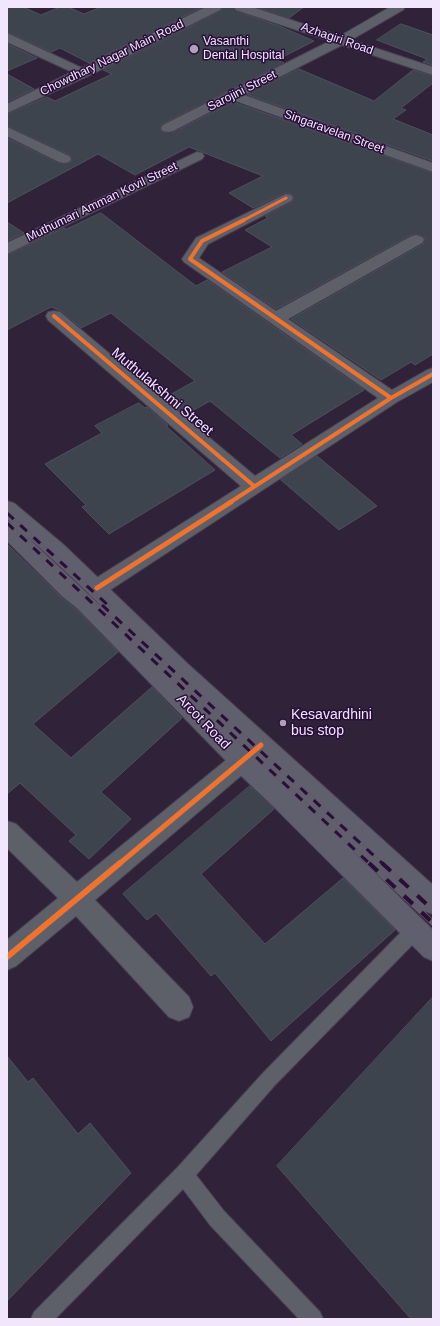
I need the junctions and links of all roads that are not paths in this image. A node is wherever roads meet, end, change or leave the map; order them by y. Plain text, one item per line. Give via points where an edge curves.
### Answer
1 (189, 7) edge
2 (216, 7) edge
3 (240, 7) edge
4 (399, 7) edge
5 (204, 13) junction
6 (7, 37) edge
7 (340, 41) junction
8 (433, 72) edge
9 (83, 73) junction
10 (234, 96) junction
11 (7, 110) edge
12 (168, 128) dead end
13 (7, 130) edge
14 (198, 156) dead end
15 (64, 159) dead end
16 (433, 168) edge
17 (286, 198) dead end
18 (416, 240) dead end
19 (7, 249) edge
20 (54, 316) dead end
21 (276, 318) junction
22 (433, 374) edge
23 (392, 398) junction
24 (254, 486) junction
25 (7, 508) edge
26 (7, 529) edge
27 (97, 588) junction
28 (261, 744) junction
29 (242, 762) junction
30 (7, 832) edge
31 (76, 898) junction
32 (433, 902) edge
33 (415, 930) junction
34 (433, 948) edge
35 (7, 957) edge
36 (179, 1007) dead end
37 (184, 1175) junction
38 (41, 1319) edge
39 (313, 1319) edge

1 - 5 street
2 - 5 street, Chowdhary Nagar Main Road
3 - 7 street, Azhagiri Road
4 - 7 street, Sarojini Street
5 - 9 street, Chowdhary Nagar Main Road
6 - 9 street
7 - 8 street, Azhagiri Road
7 - 10 street, Sarojini Street
9 - 11 street, Chowdhary Nagar Main Road
10 - 12 street, Sarojini Street
10 - 16 street, Singaravelan Street
13 - 15 street
14 - 19 street, Muthumari Amman Kovil Street
17 - 21 street via 202,241 190,259
18 - 21 street
20 - 24 street, Muthulakshmi Street
21 - 23 street
22 - 23 street
23 - 24 street
24 - 27 street
25 - 27 main road, Arcot Road
26 - 29 main road, Arcot Road via 84,602
27 - 28 main road, Arcot Road via 180,671
28 - 29 street
28 - 32 main road, Arcot Road
29 - 31 street
29 - 33 main road, Arcot Road
30 - 31 street
31 - 35 street
31 - 36 street
33 - 34 main road, Arcot Road
33 - 37 lane via 269,1079
37 - 38 lane
37 - 39 lane via 217,1218

